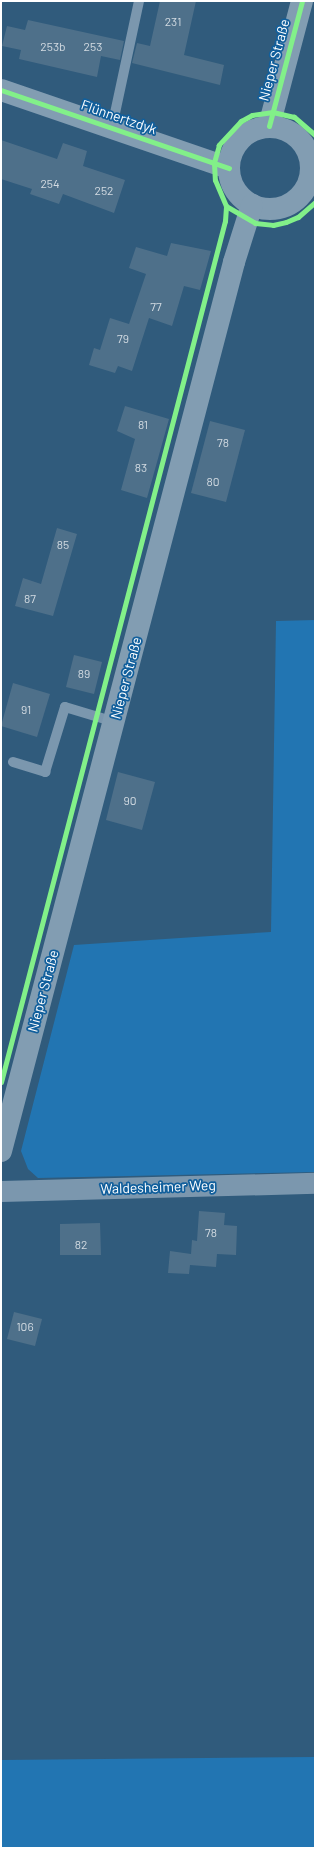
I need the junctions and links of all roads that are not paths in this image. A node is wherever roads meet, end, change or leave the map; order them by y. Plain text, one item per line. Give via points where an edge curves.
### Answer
1 (139, 1) edge
2 (302, 1) edge
3 (1, 90) edge
4 (269, 126) junction
5 (112, 127) junction
6 (229, 168) junction
7 (314, 171) edge
8 (252, 205) junction
9 (115, 722) junction
10 (13, 762) dead end
11 (1, 1151) edge
12 (315, 1183) edge
13 (1, 1191) edge

1 - 5 lane, Flünnertzdyk
2 - 4 main road, Nieper Straße
3 - 5 main road, Flünnertzdyk
4 - 6 main road via 257,128 236,143
4 - 7 main road via 283,128 295,134 305,144
5 - 6 main road, Flünnertzdyk
6 - 8 main road via 235,190
7 - 8 main road via 310,182 296,201 274,209
8 - 9 main road, Nieper Straße via 234,262
9 - 10 lane via 65,707 45,772
9 - 11 main road, Nieper Straße
12 - 13 street, Waldesheimer Weg

